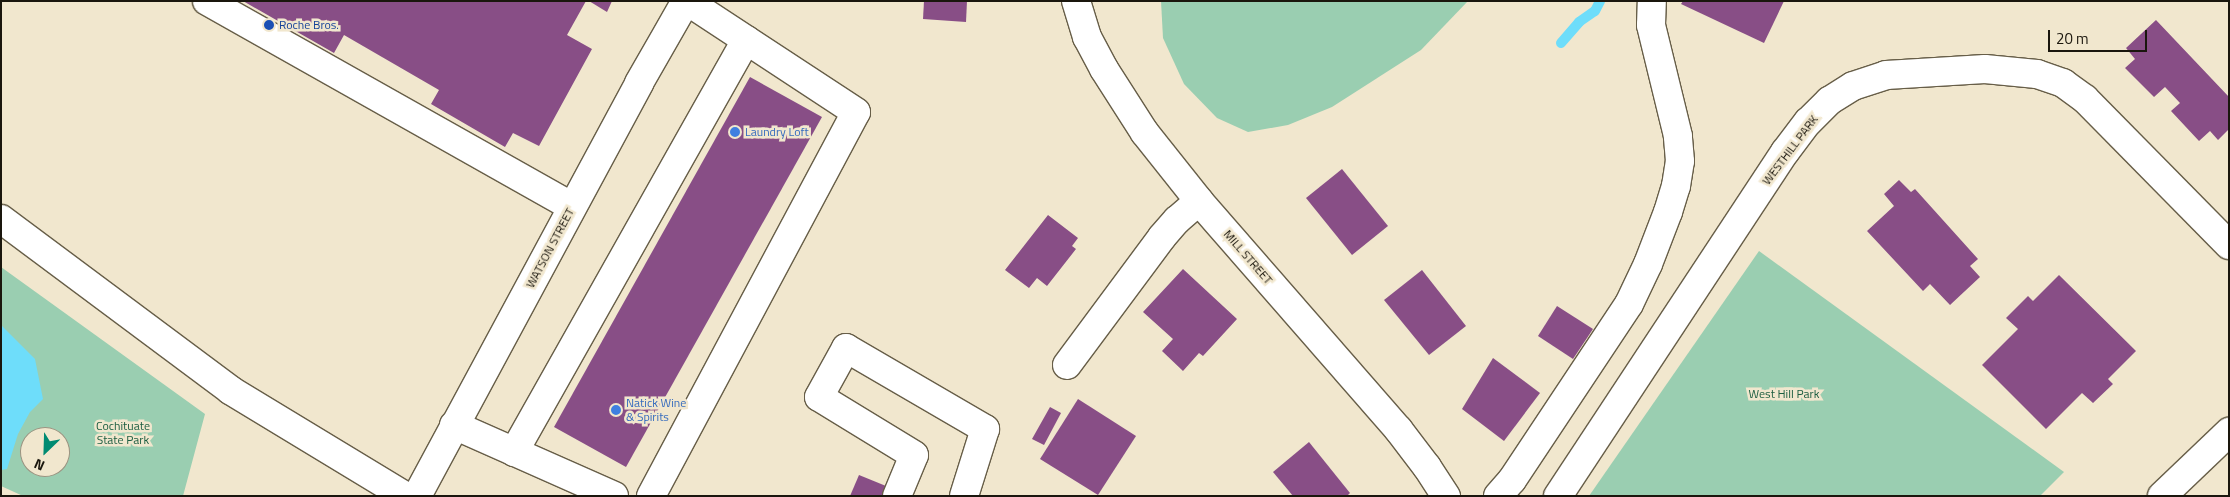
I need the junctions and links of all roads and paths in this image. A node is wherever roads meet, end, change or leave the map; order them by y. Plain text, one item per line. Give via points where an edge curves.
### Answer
1 (207, 1) edge
2 (686, 1) edge
3 (1076, 1) edge
4 (1652, 1) edge
5 (746, 40) junction
6 (1200, 201) junction
7 (572, 206) junction
8 (1, 219) edge
9 (2229, 244) edge
10 (1067, 365) dead end
11 (454, 425) junction
12 (2229, 432) edge
13 (514, 452) junction
14 (405, 496) edge
15 (417, 496) edge
16 (614, 496) edge
17 (651, 496) edge
18 (897, 496) edge
19 (964, 496) edge
20 (1446, 496) edge
21 (1498, 496) edge
22 (1558, 496) edge
23 (2162, 496) edge

1 - 7 street
2 - 5 street
2 - 7 street, WATSON STREET
3 - 6 street, MILL STREET via 1087,36 1122,100
4 - 21 street via 1651,26 1678,136 1680,161 1673,195 1648,264 1629,304
5 - 13 street
5 - 17 street via 856,112
6 - 10 street via 1162,237
6 - 20 street, MILL STREET via 1398,430
7 - 11 street, WATSON STREET
8 - 14 street via 230,390
9 - 22 street, WESTHILL PARK via 2085,99 2062,82 2037,74 1985,68 1886,75 1854,86 1818,111 1785,152
11 - 13 street
11 - 15 street, WATSON STREET
12 - 23 street
13 - 16 street
18 - 19 street via 914,455 819,397 846,348 985,429

